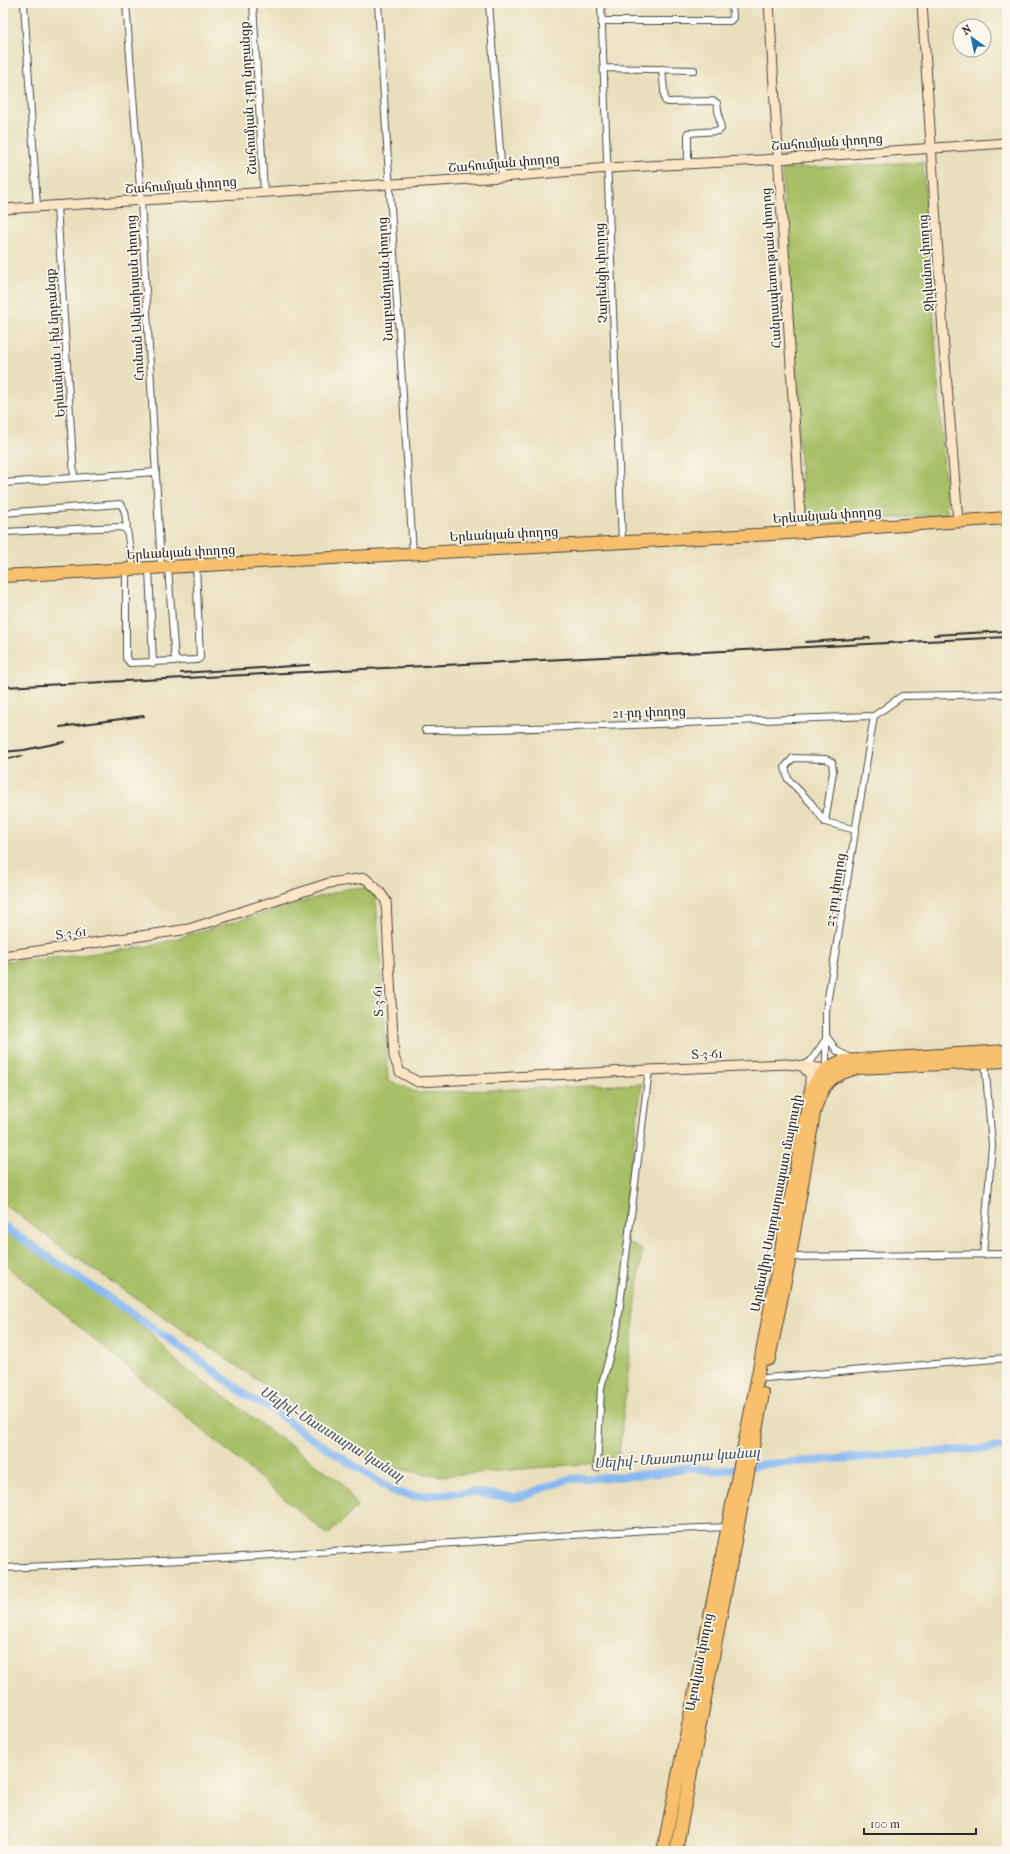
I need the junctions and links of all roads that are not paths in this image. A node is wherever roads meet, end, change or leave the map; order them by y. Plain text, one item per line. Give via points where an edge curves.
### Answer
1 (24, 3) edge
2 (126, 3) edge
3 (253, 3) edge
4 (378, 3) edge
5 (489, 3) edge
6 (601, 3) edge
7 (732, 3) edge
8 (769, 3) edge
9 (922, 3) edge
10 (602, 21) junction
11 (604, 68) junction
12 (662, 69) junction
13 (694, 70) dead end
14 (1007, 143) edge
15 (931, 148) junction
16 (778, 159) junction
17 (688, 164) junction
18 (608, 168) junction
19 (502, 177) junction
20 (390, 185) junction
21 (264, 192) junction
22 (141, 200) junction
23 (57, 206) junction
24 (37, 207) junction
25 (3, 210) edge
26 (156, 472) junction
27 (74, 478) junction
28 (3, 483) edge
29 (3, 513) edge
30 (1007, 518) edge
31 (958, 521) junction
32 (127, 530) junction
33 (801, 530) junction
34 (3, 532) edge
35 (622, 542) junction
36 (412, 553) junction
37 (196, 565) junction
38 (160, 567) junction
39 (129, 569) junction
40 (3, 576) edge
41 (175, 661) junction
42 (153, 663) junction
43 (1007, 694) edge
44 (874, 716) junction
45 (425, 730) dead end
46 (825, 822) junction
47 (856, 830) junction
48 (3, 956) edge
49 (827, 1037) junction
50 (1007, 1051) edge
51 (854, 1060) junction
52 (1007, 1061) edge
53 (985, 1062) junction
54 (802, 1066) junction
55 (649, 1070) junction
56 (829, 1073) junction
57 (810, 1093) junction
58 (1007, 1254) edge
59 (983, 1255) junction
60 (790, 1257) junction
61 (1007, 1358) edge
62 (766, 1378) junction
63 (748, 1450) junction
64 (597, 1468) dead end
65 (742, 1479) junction
66 (729, 1527) junction
67 (728, 1558) junction
68 (3, 1568) edge
69 (663, 1851) edge
70 (676, 1851) edge

1 - 24 street
2 - 22 street, Հունան Ավետիսյան փողոց
3 - 21 street, Շահումյան 3-րդ նրբանցք
4 - 20 street, Նալբանդյան փողոց
5 - 19 street
6 - 10 street, Չարենցի փողոց
7 - 10 street via 733,18 730,21
8 - 16 street, Հանրապետության փողոց
9 - 15 street, Ջիվանու փողոց
10 - 11 street, Չարենցի փողոց
11 - 12 street
11 - 18 street, Չարենցի փողոց
12 - 13 street
12 - 17 street via 665,100 668,102 717,103 721,129 688,133
14 - 15 street, Շահումյան փողոց
15 - 16 street, Շահումյան փողոց
15 - 31 street, Ջիվանու փողոց
16 - 17 street, Շահումյան փողոց
16 - 33 street, Հանրապետության փողոց
17 - 18 street, Շահումյան փողոց
18 - 19 street, Շահումյան փողոց
18 - 35 street, Չարենցի փողոց
19 - 20 street, Շահումյան փողոց
20 - 21 street, Շահումյան փողոց
20 - 36 street, Նալբանդյան փողոց
21 - 22 street, Շահումյան փողոց
22 - 23 street, Շահումյան փողոց
22 - 26 street, Հունան Ավետիսյան փողոց
23 - 24 street, Շահումյան փողոց
23 - 27 street, Երևանյան 1-ին նրբանցք
24 - 25 street, Շահումյան փողոց
26 - 27 street
26 - 38 street, Հունան Ավետիսյան փողոց
27 - 28 street
29 - 32 street via 120,504 125,513
30 - 31 highway, Երևանյան փողոց
31 - 33 highway, Երևանյան փողոց
32 - 34 street via 121,527 99,527
32 - 39 street
33 - 35 highway, Երևանյան փողոց via 773,534
35 - 36 highway, Երևանյան փողոց
36 - 37 highway, Երևանյան փողոց
37 - 38 highway, Երևանյան փողոց
37 - 41 street via 200,658
38 - 39 highway, Երևանյան փողոց
38 - 41 street
38 - 42 street
39 - 40 highway, Երևանյան փողոց
39 - 42 street via 126,658 130,663
41 - 42 street
43 - 44 street via 902,696
44 - 45 street, 21-րդ փողոց via 536,729
44 - 47 street, 23-րդ փողոց
46 - 46 street via 788,779 785,767 792,758 826,759 832,762 834,772
46 - 47 street
47 - 49 street, 23-րդ փողոց via 826,1010
48 - 55 street, Տ-3-61 / Տ-3-61 via 189,929 329,883 365,878 386,902 394,1057 400,1072 418,1082
49 - 51 street via 837,1051
49 - 54 street via 811,1061
49 - 56 street, 23-րդ փողոց
50 - 51 highway
51 - 56 highway via 834,1064
52 - 53 highway
53 - 56 highway via 858,1068
53 - 59 street via 992,1145
54 - 55 street, Տ-3-61 / Տ-3-61 via 787,1064
54 - 56 street, Տ-3-61 / Տ-3-61
54 - 57 street via 810,1074
55 - 64 street via 617,1329 601,1387
56 - 57 highway, Արմավիր-Սարդարապատ մայրուղի via 815,1082
56 - 60 highway, Արմավիր-Սարդարապատ մայրուղի via 814,1113
57 - 63 highway, Արմավիր-Սարդարապատ մայրուղի
58 - 59 street
59 - 60 street
60 - 62 highway, Արմավիր-Սարդարապատ մայրուղի
61 - 62 street
62 - 63 highway, Արմավիր-Սարդարապատ մայրուղի
63 - 65 highway, Արմավիր-Սարդարապատ մայրուղի
65 - 66 highway, Աբովյան փողոց
65 - 67 highway, Աբովյան փողոց
66 - 67 highway, Աբովյան փողոց
66 - 68 street via 226,1558
67 - 69 highway, Աբովյան փողոց
67 - 70 highway, Աբովյան փողոց

